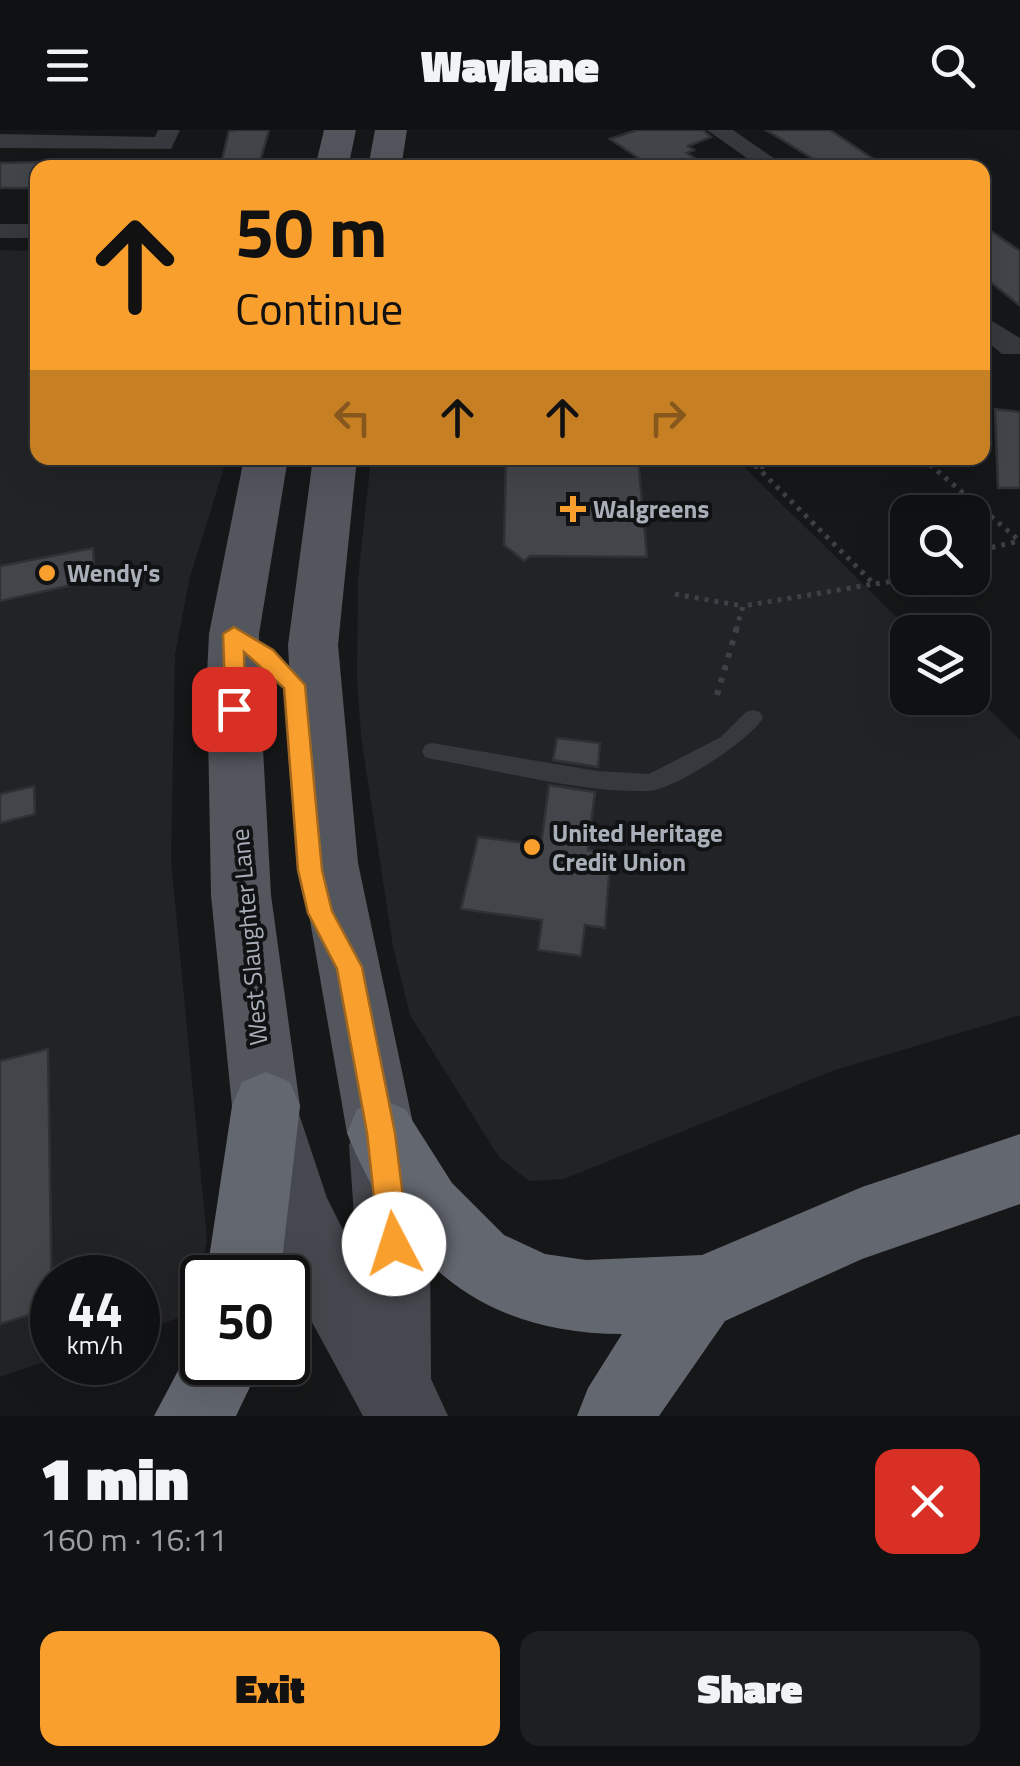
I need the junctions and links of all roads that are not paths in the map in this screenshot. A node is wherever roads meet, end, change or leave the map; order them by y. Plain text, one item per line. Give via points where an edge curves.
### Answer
1 (169, 130) edge
2 (340, 130) edge
3 (391, 130) edge
4 (718, 130) edge
5 (0, 142) edge
6 (333, 160) edge
7 (385, 160) edge
8 (765, 160) edge
9 (0, 231) edge
10 (30, 231) edge
11 (990, 329) edge
12 (1016, 347) edge
13 (265, 465) edge
14 (285, 465) edge
15 (335, 465) edge
16 (234, 634) junction
17 (315, 637) junction
18 (754, 718) dead end
19 (432, 751) dead end
20 (349, 967) junction
21 (266, 1106) junction
22 (381, 1133) junction
23 (1020, 1169) edge
24 (246, 1255) edge
25 (700, 1293) junction
26 (211, 1385) edge
27 (397, 1407) edge
28 (193, 1416) edge
29 (616, 1416) edge

1 - 5 street via 163,144
2 - 6 main road
3 - 7 main road
4 - 8 street
9 - 10 street
11 - 12 street
13 - 16 main road, West Slaughter Lane
14 - 17 main road via 269,544 267,605 274,618
15 - 17 main road, West Slaughter Lane
16 - 20 main road via 294,685 310,870 320,913
16 - 21 main road, West Slaughter Lane via 241,895
17 - 20 main road, West Slaughter Lane via 329,863
18 - 19 lane via 728,743 650,784
20 - 22 main road, West Slaughter Lane
21 - 24 highway
21 - 27 main road, West Slaughter Lane via 313,1256
22 - 25 highway via 442,1230 514,1280 552,1294 598,1298
22 - 27 main road, West Slaughter Lane via 394,1244
23 - 25 highway via 862,1223
25 - 29 highway
26 - 28 highway

